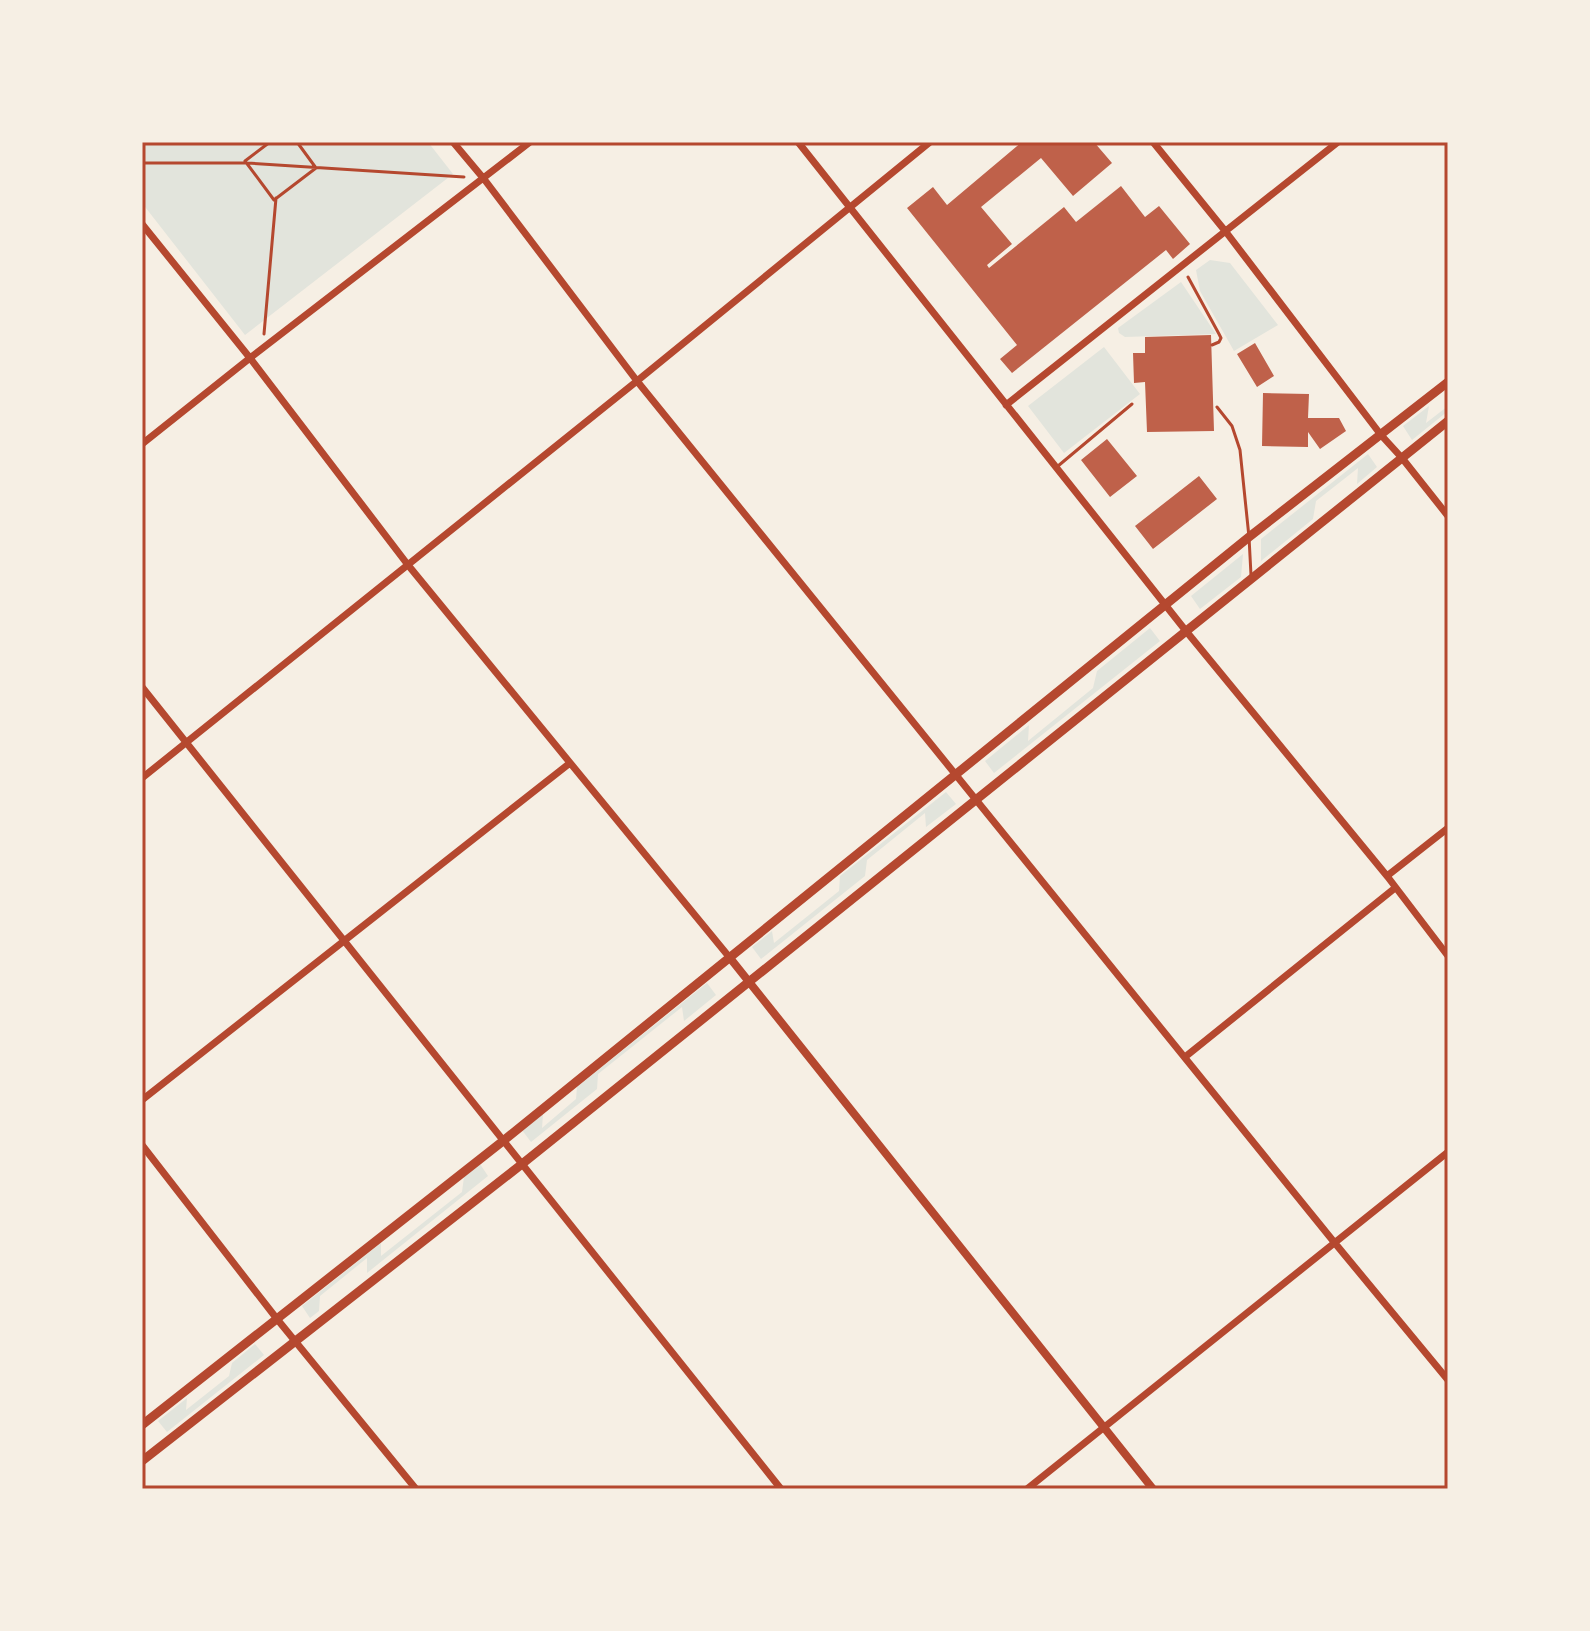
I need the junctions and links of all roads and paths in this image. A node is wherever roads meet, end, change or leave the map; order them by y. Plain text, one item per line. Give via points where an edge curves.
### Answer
1 (270, 142) edge
2 (297, 142) edge
3 (453, 142) edge
4 (530, 142) edge
5 (798, 142) edge
6 (930, 142) edge
7 (1153, 142) edge
8 (1338, 142) edge
9 (142, 163) edge
10 (247, 163) junction
11 (315, 166) junction
12 (484, 179) junction
13 (276, 198) junction
14 (850, 207) junction
15 (142, 224) edge
16 (1226, 232) junction
17 (1182, 266) junction
18 (1212, 345) dead end
19 (262, 348) junction
20 (250, 358) junction
21 (637, 381) junction
22 (1448, 382) edge
23 (1132, 404) dead end
24 (1006, 405) junction
25 (1217, 407) dead end
26 (1448, 421) edge
27 (1381, 435) junction
28 (142, 444) edge
29 (1402, 458) junction
30 (1056, 468) junction
31 (1448, 516) edge
32 (1249, 537) junction
33 (408, 565) junction
34 (1251, 579) junction
35 (1165, 605) junction
36 (1186, 631) junction
37 (142, 687) edge
38 (187, 742) junction
39 (570, 763) junction
40 (955, 775) junction
41 (142, 778) edge
42 (976, 800) junction
43 (1448, 828) edge
44 (1387, 876) junction
45 (1395, 888) junction
46 (344, 941) junction
47 (1448, 956) edge
48 (730, 958) junction
49 (749, 983) junction
50 (1185, 1057) junction
51 (142, 1100) edge
52 (503, 1141) junction
53 (142, 1145) edge
54 (1448, 1152) edge
55 (522, 1164) junction
56 (1334, 1242) junction
57 (277, 1319) junction
58 (296, 1342) junction
59 (1448, 1380) edge
60 (142, 1425) edge
61 (1104, 1427) junction
62 (142, 1445) edge
63 (146, 1458) edge
64 (416, 1489) edge
65 (781, 1489) edge
66 (1027, 1489) edge
67 (1153, 1489) edge

1 - 10 path
2 - 11 path
3 - 12 street
4 - 12 street
5 - 14 street
6 - 14 street
7 - 16 street
8 - 16 street
9 - 10 path
10 - 11 path
10 - 13 path
11 - 12 path
11 - 13 path
12 - 19 street
12 - 21 street
13 - 19 path
14 - 21 street
14 - 24 street
15 - 20 street
16 - 17 street
16 - 27 street
17 - 18 path via 1221,338
17 - 24 street
19 - 20 street
20 - 28 street
20 - 33 street
21 - 33 street
21 - 40 street
22 - 27 main road
23 - 30 lane
24 - 30 street
25 - 32 lane via 1232,426 1240,450
26 - 29 main road
27 - 29 street
27 - 32 main road
29 - 31 street
29 - 34 main road
30 - 35 street
32 - 34 lane
32 - 35 main road
33 - 38 street
33 - 39 street
34 - 36 main road
35 - 36 street
35 - 40 main road
36 - 42 main road
36 - 44 street
37 - 38 street
38 - 41 street
38 - 46 street
39 - 46 street
39 - 48 street
40 - 42 street
40 - 48 main road
42 - 49 main road
42 - 50 street
43 - 44 street
44 - 45 street
45 - 47 street
45 - 50 street
46 - 51 street
46 - 52 street
48 - 49 street
48 - 52 main road
49 - 55 main road
49 - 61 street
50 - 56 street
52 - 55 street
52 - 57 main road
53 - 57 street
54 - 56 street
55 - 58 main road
55 - 65 street
56 - 59 street
56 - 61 street
57 - 58 street
57 - 60 main road
58 - 63 main road
58 - 64 street
61 - 66 street
61 - 67 street
62 - 63 street

